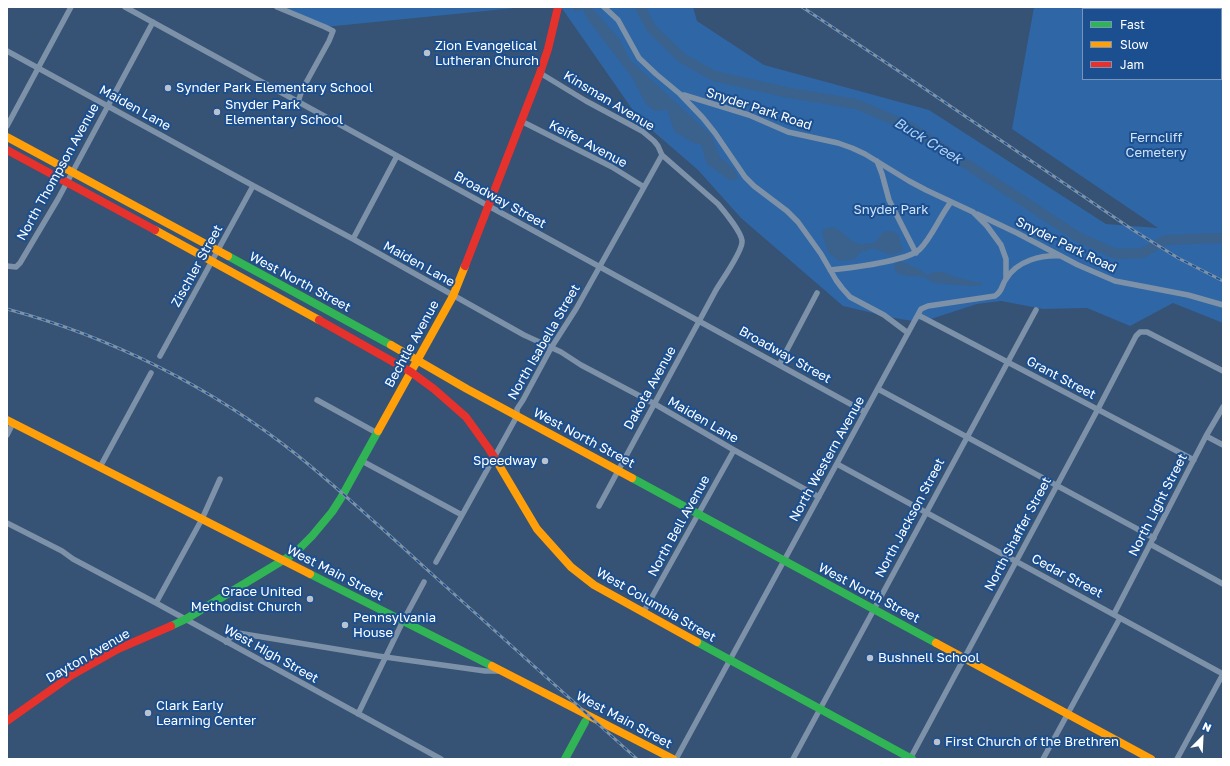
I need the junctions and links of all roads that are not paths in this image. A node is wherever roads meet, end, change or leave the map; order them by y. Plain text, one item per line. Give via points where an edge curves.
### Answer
1 (71, 7) edge
2 (125, 7) edge
3 (277, 7) edge
4 (558, 7) edge
5 (604, 7) edge
6 (153, 22) junction
7 (7, 51) edge
8 (38, 68) junction
9 (540, 73) junction
10 (680, 94) junction
11 (298, 102) junction
12 (107, 106) junction
13 (520, 121) junction
14 (7, 126) edge
15 (7, 137) edge
16 (7, 150) edge
17 (662, 155) junction
18 (397, 156) junction
19 (877, 160) junction
20 (73, 172) junction
21 (67, 182) junction
22 (253, 186) junction
23 (644, 188) junction
24 (950, 202) junction
25 (487, 206) junction
26 (973, 212) junction
27 (353, 239) junction
28 (218, 251) junction
29 (916, 253) junction
30 (1061, 256) junction
31 (212, 262) junction
32 (7, 266) edge
33 (600, 267) junction
34 (830, 270) junction
35 (1006, 279) junction
36 (722, 281) joint
37 (817, 293) dead end
38 (453, 296) junction
39 (1223, 305) edge
40 (1036, 310) dead end
41 (918, 315) junction
42 (699, 321) junction
43 (908, 333) junction
44 (552, 348) junction
45 (160, 356) dead end
46 (418, 360) junction
47 (1008, 362) junction
48 (779, 365) junction
49 (1223, 371) edge
50 (410, 372) junction
51 (151, 373) dead end
52 (878, 390) junction
53 (317, 400) dead end
54 (654, 403) junction
55 (1223, 407) edge
56 (1098, 409) junction
57 (865, 412) junction
58 (517, 416) junction
59 (10, 421) edge
60 (377, 433) junction
61 (7, 435) edge
62 (1206, 436) junction
63 (967, 437) junction
64 (1223, 445) edge
65 (734, 450) junction
66 (494, 458) junction
67 (1194, 460) junction
68 (362, 461) junction
69 (838, 464) junction
70 (100, 467) junction
71 (618, 470) junction
72 (220, 479) dead end
73 (1057, 486) junction
74 (819, 497) junction
75 (599, 506) dead end
76 (926, 512) junction
77 (698, 514) junction
78 (462, 515) junction
79 (202, 519) junction
80 (7, 523) edge
81 (1154, 538) junction
82 (1150, 544) junction
83 (283, 560) junction
84 (784, 560) junction
85 (1016, 561) junction
86 (436, 562) dead end
87 (424, 582) dead end
88 (1223, 584) edge
89 (156, 603) junction
90 (874, 609) junction
91 (643, 613) junction
92 (1114, 614) junction
93 (1120, 618) junction
94 (186, 620) junction
95 (403, 621) junction
96 (226, 642) junction
97 (385, 657) junction
98 (964, 658) junction
99 (730, 661) junction
100 (504, 672) junction
101 (1223, 674) edge
102 (820, 709) junction
103 (358, 714) junction
104 (1068, 714) junction
105 (7, 721) edge
106 (585, 722) dead end
107 (441, 759) edge
108 (565, 759) edge
109 (674, 759) edge
110 (793, 759) edge
111 (911, 759) edge
112 (1043, 759) edge
113 (1151, 759) edge
114 (1177, 759) edge

1 - 8 street
2 - 6 street, Broadway Street
3 - 11 street via 333,31
4 - 9 main road, Bechtle Avenue
5 - 10 street, Snyder Park Road via 618,20 639,58
6 - 11 street, Broadway Street
6 - 12 street, North Thompson Avenue
7 - 8 street, Maiden Lane
8 - 12 street, Maiden Lane
8 - 14 street
9 - 13 main road, Bechtle Avenue
9 - 17 street, Kinsman Avenue via 645,133 658,146
10 - 19 street, Snyder Park Road via 749,115 788,132 852,148
10 - 34 street, Snyder Park Road via 715,133 744,177 798,222
11 - 18 street, Broadway Street
12 - 20 street, North Thompson Avenue
12 - 22 street, Maiden Lane
13 - 23 street, Keifer Avenue via 612,167
13 - 25 main road, Bechtle Avenue
15 - 20 main road, West North Street
16 - 21 main road, West North Street
17 - 23 street, North Isabella Street
17 - 36 street, Kinsman Avenue via 718,204 741,235 740,250
18 - 25 street, Broadway Street
18 - 27 street
19 - 24 street, Snyder Park Road via 908,181
19 - 29 street via 889,200
20 - 21 street, North Thompson Avenue
20 - 28 main road, West North Street
21 - 31 main road, West North Street
21 - 32 street, North Thompson Avenue via 20,263 16,267
22 - 27 street, Maiden Lane
22 - 28 street, Zischler Street
23 - 33 street, North Isabella Street
24 - 26 street, Snyder Park Road
24 - 29 street
25 - 33 street, Broadway Street
25 - 38 main road, Bechtle Avenue
26 - 30 street, Snyder Park Road
26 - 35 street, Snyder Park Road via 1001,245 1006,259
27 - 38 street, Maiden Lane
28 - 31 street, Zischler Street
28 - 46 main road, West North Street
29 - 34 street via 864,266
30 - 35 street, North Western Avenue via 1042,256 1028,261
30 - 39 street, Snyder Park Road via 1115,281 1188,295
31 - 45 street, Zischler Street
31 - 50 main road, West North Street
33 - 42 street, Broadway Street
33 - 44 street, North Isabella Street
34 - 43 street, Snyder Park Road via 850,297 884,315
35 - 41 street, North Western Avenue via 1001,290 994,296 928,306 921,309
36 - 42 street, Dakota Avenue
37 - 48 street
38 - 44 street, Maiden Lane
38 - 46 main road, Bechtle Avenue
40 - 47 street, North Jackson Street
41 - 43 street, North Western Avenue
41 - 47 street, Grant Street
42 - 48 street, Broadway Street
42 - 54 street, Dakota Avenue
43 - 52 street, North Western Avenue
44 - 54 street, Maiden Lane
44 - 58 street, North Isabella Street via 517,409
46 - 50 main road, Bechtle Avenue
46 - 58 main road, West North Street
47 - 56 street, Grant Street
47 - 63 street, North Jackson Street
48 - 57 street, Broadway Street
49 - 56 street, North Shaffer Street via 1153,335 1140,332
50 - 60 main road, Bechtle Avenue
50 - 66 main road, West Columbia Street via 466,417
51 - 70 street
52 - 57 street, North Western Avenue
52 - 63 street
53 - 60 street
54 - 65 street, Maiden Lane
54 - 71 street, Dakota Avenue
55 - 62 street, North Light Street
56 - 67 street, Grant Street
56 - 73 street, North Shaffer Street
57 - 69 street, North Western Avenue
58 - 66 street, North Isabella Street
58 - 71 main road, West North Street
59 - 61 street
59 - 70 main road, West Main Street
60 - 68 main road, Bechtle Avenue
62 - 64 street
62 - 67 street, North Light Street
63 - 73 street
63 - 76 street, North Jackson Street
65 - 74 street, Maiden Lane
65 - 77 street, North Bell Avenue
66 - 78 street, North Isabella Street
66 - 91 main road, West Columbia Street via 534,524 571,567 594,585
67 - 81 street, North Light Street
68 - 78 street
68 - 83 main road, Bechtle Avenue via 332,514 295,553
69 - 74 street, North Western Avenue
69 - 76 street, Cedar Street
70 - 79 main road, West Main Street
71 - 75 street, Dakota Avenue
71 - 77 main road, West North Street
72 - 79 street
73 - 81 street
73 - 85 street, North Shaffer Street
74 - 84 street, North Western Avenue
76 - 85 street, Cedar Street
76 - 90 street, North Jackson Street
77 - 84 main road, West North Street
77 - 91 street, North Bell Avenue
78 - 86 street, North Isabella Street
79 - 83 main road, West Main Street
79 - 89 street
80 - 89 street, West High Street
81 - 82 street, North Light Street
82 - 88 street
82 - 92 street, North Light Street
83 - 94 main road, Bechtle Avenue
83 - 95 main road, West Main Street
84 - 90 main road, West North Street
84 - 99 street, North Western Avenue
85 - 92 street, Cedar Street
85 - 98 street, North Shaffer Street
87 - 95 street
89 - 94 street, West High Street
90 - 98 main road, West North Street
90 - 102 street, North Jackson Street
91 - 99 main road, West Columbia Street
92 - 93 street, Cedar Street
93 - 101 street, Cedar Street
93 - 104 street
94 - 96 street, West High Street
94 - 105 main road, Dayton Avenue via 118,649 72,676
95 - 97 street
95 - 100 main road, West Main Street
96 - 97 street via 233,634 238,633
96 - 103 street, West High Street
97 - 100 street
97 - 103 street
98 - 104 main road, West North Street
98 - 111 street, North Shaffer Street
99 - 102 main road, West Columbia Street
99 - 109 street, North Western Avenue
100 - 109 main road, West Main Street
101 - 114 street
102 - 110 street, North Jackson Street
102 - 111 main road, West Columbia Street
103 - 107 street, West High Street
104 - 112 street
104 - 113 main road, West North Street
106 - 108 main road

